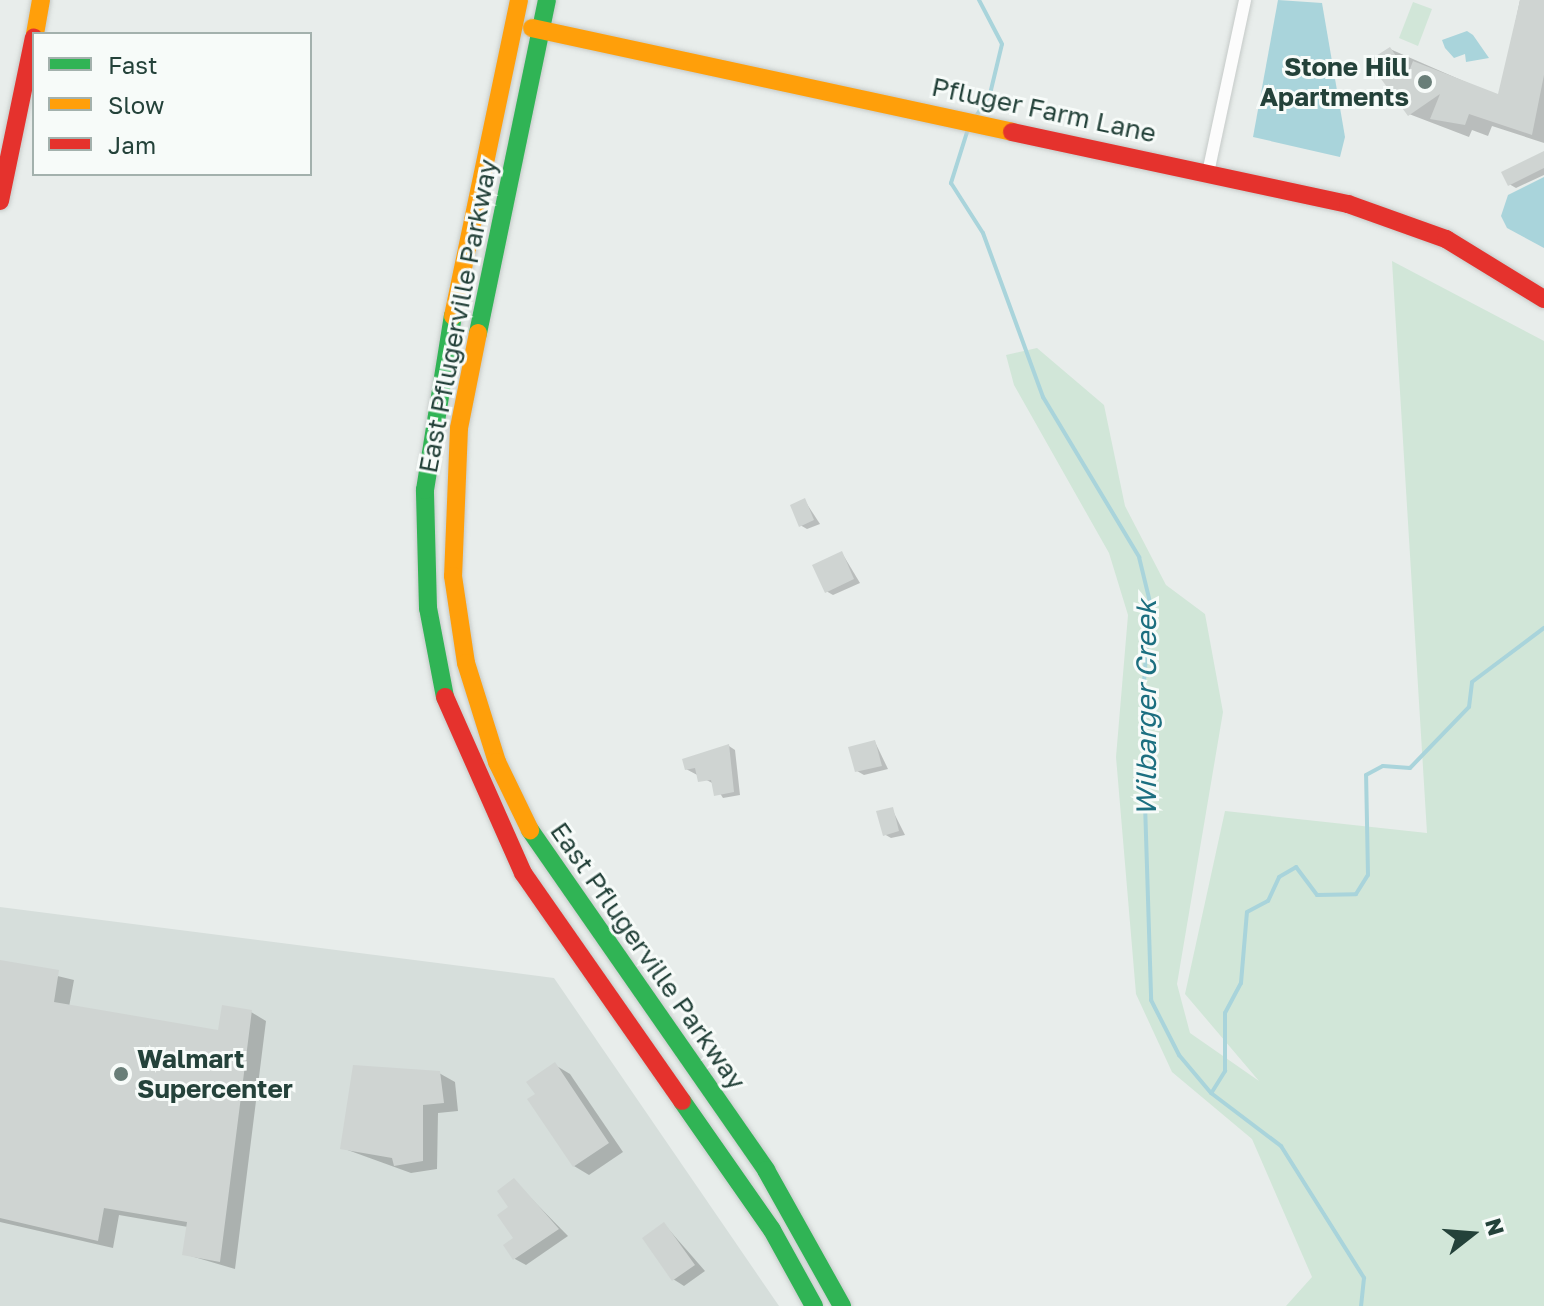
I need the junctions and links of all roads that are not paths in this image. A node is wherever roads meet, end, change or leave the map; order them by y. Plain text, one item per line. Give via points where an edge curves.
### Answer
1 (41, 0) edge
2 (519, 0) edge
3 (547, 0) edge
4 (1245, 0) edge
5 (514, 24) junction
6 (541, 29) junction
7 (35, 32) edge
8 (32, 45) edge
9 (1208, 173) junction
10 (0, 201) edge
11 (1544, 299) edge
12 (497, 762) junction
13 (472, 772) junction
14 (814, 1306) edge
15 (842, 1306) edge

1 - 7 main road
2 - 5 main road, East Pflugerville Parkway
3 - 6 main road, East Pflugerville Parkway
4 - 9 street
5 - 6 main road, Pfluger Farm Lane
5 - 13 main road, East Pflugerville Parkway via 436,396 425,490 428,608 444,695
6 - 9 main road, Pfluger Farm Lane
6 - 12 main road, East Pflugerville Parkway via 459,428 451,505 466,663
8 - 10 main road
9 - 11 main road, Pfluger Farm Lane via 1409,225
12 - 13 street
12 - 15 main road, East Pflugerville Parkway via 536,843 766,1170
13 - 14 main road, East Pflugerville Parkway via 523,873 772,1230

